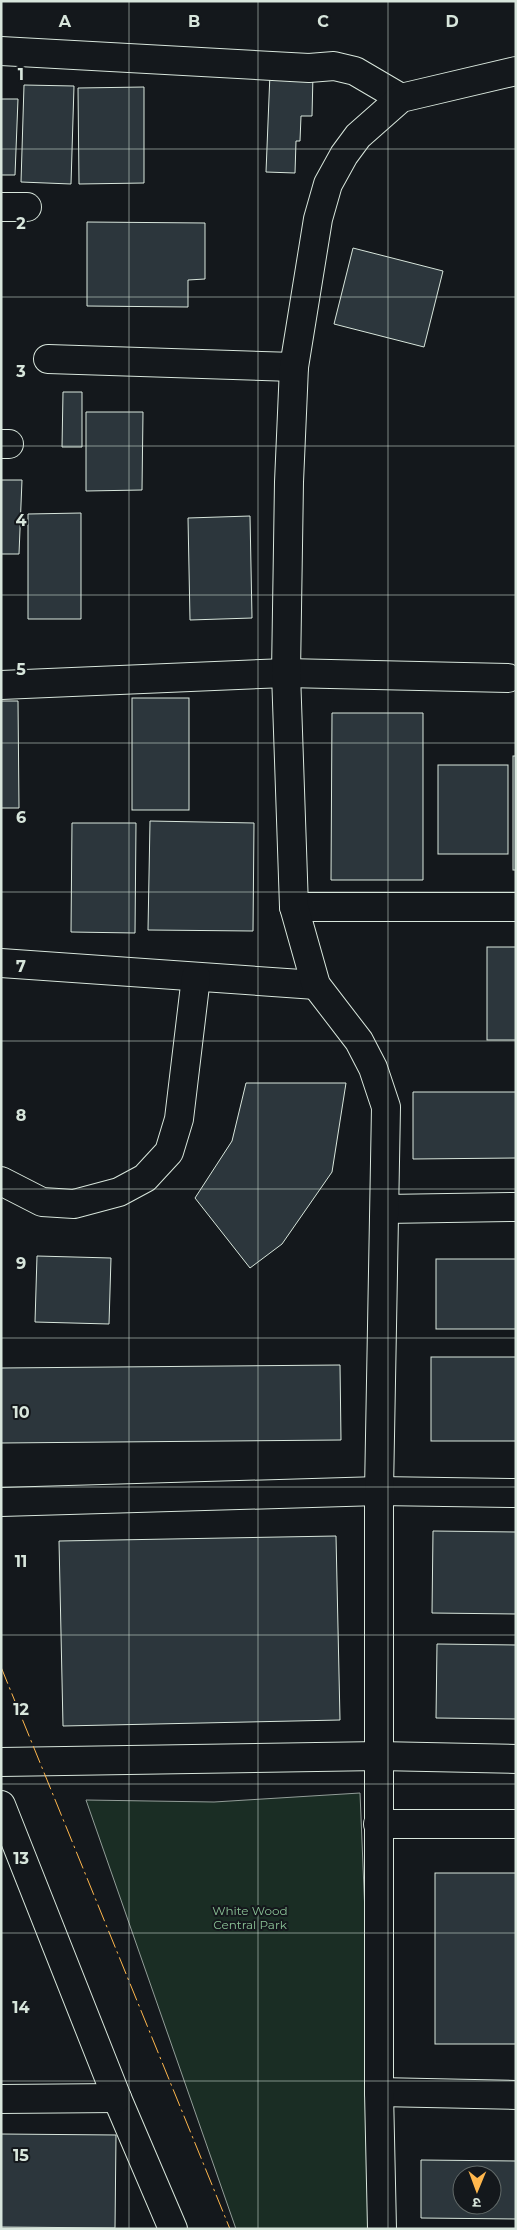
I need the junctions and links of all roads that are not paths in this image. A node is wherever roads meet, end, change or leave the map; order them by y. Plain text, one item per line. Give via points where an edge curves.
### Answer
1 (1, 51) edge
2 (516, 71) edge
3 (401, 98) junction
4 (48, 359) dead end
5 (294, 367) junction
6 (286, 673) junction
7 (508, 678) dead end
8 (1, 686) edge
9 (516, 907) edge
10 (294, 908) junction
11 (1, 963) edge
12 (196, 977) junction
13 (316, 985) junction
14 (1, 1181) edge
15 (516, 1207) edge
16 (385, 1209) junction
17 (379, 1491) junction
18 (516, 1493) edge
19 (1, 1502) edge
20 (379, 1756) junction
21 (516, 1758) edge
22 (1, 1762) edge
23 (2, 1809) edge
24 (378, 1824) junction
25 (516, 1824) edge
26 (379, 2092) junction
27 (516, 2095) edge
28 (117, 2098) junction
29 (1, 2099) edge
30 (173, 2229) edge
31 (382, 2229) edge

1 - 3 street via 309,68 334,66 355,71
2 - 3 street
3 - 5 street via 358,136 328,184 318,219
4 - 5 street
5 - 6 street
6 - 7 street
6 - 8 street
6 - 10 street
9 - 10 street
10 - 13 street
11 - 12 street
12 - 13 street
12 - 14 street via 179,1119 169,1152 145,1178 118,1192 74,1204 42,1202
13 - 16 street via 359,1041 382,1091 386,1107
15 - 16 street
16 - 17 street
17 - 18 street
17 - 19 street
17 - 20 street
20 - 21 street
20 - 22 street
20 - 24 street
23 - 28 street
24 - 25 street
24 - 26 street
26 - 27 street
26 - 31 street
28 - 29 street
28 - 30 street

